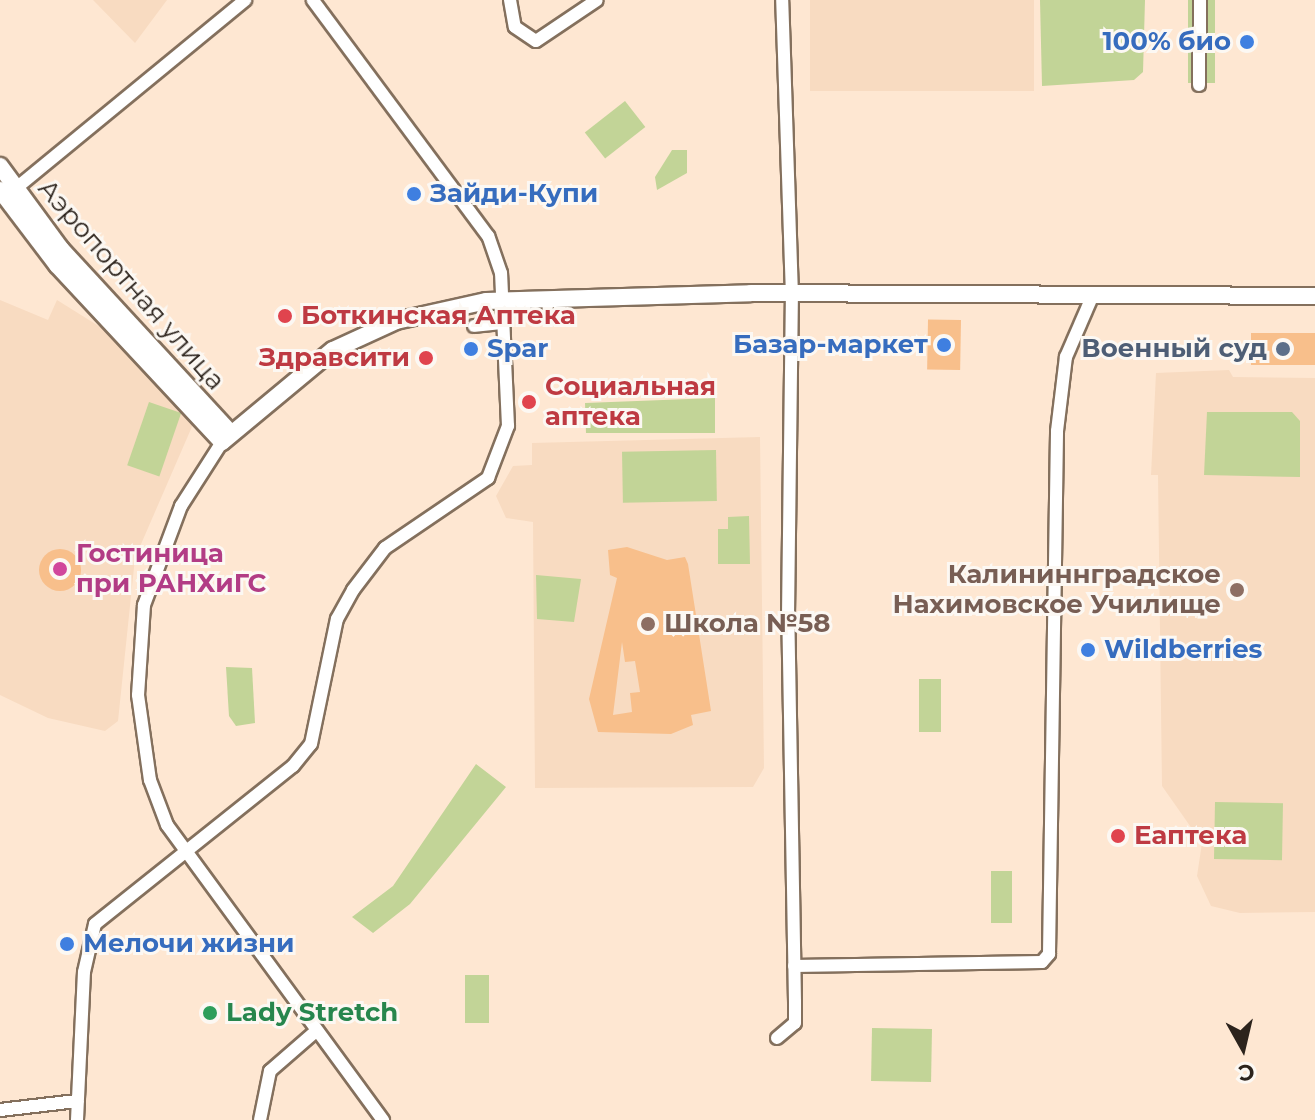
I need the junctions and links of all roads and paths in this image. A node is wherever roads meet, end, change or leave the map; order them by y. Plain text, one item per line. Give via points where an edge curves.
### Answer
1 (245, 0) edge
2 (313, 0) edge
3 (510, 0) edge
4 (597, 0) edge
5 (782, 0) edge
6 (1200, 0) edge
7 (1199, 85) dead end
8 (0, 166) edge
9 (8, 190) edge
10 (792, 296) junction
11 (1315, 296) edge
12 (1092, 297) junction
13 (503, 300) junction
14 (503, 323) junction
15 (474, 326) dead end
16 (226, 437) junction
17 (188, 856) junction
18 (794, 966) junction
19 (316, 1031) junction
20 (777, 1038) dead end
21 (77, 1101) junction
22 (0, 1110) edge
23 (77, 1120) edge
24 (260, 1120) edge
25 (383, 1120) edge

1 - 9 street
2 - 13 street via 472,211 498,257
3 - 4 street via 515,27 536,41
5 - 10 street
6 - 7 street
8 - 9 main road, Аэропортная улица
9 - 16 main road, Аэропортная улица via 57,265
10 - 12 main road
10 - 13 main road
10 - 18 street via 789,801
11 - 12 main road
12 - 18 street via 1066,357 1057,431 1049,954 1042,962
13 - 14 street
13 - 16 main road via 430,311 361,336 304,370
14 - 15 street
14 - 17 street via 508,426 488,478 385,548 365,572 337,619 311,744
16 - 17 street via 162,548 139,647 150,780
17 - 19 street
17 - 21 street via 89,934
18 - 20 street via 795,1023
19 - 24 street via 270,1071
19 - 25 street
21 - 22 street
21 - 23 street

